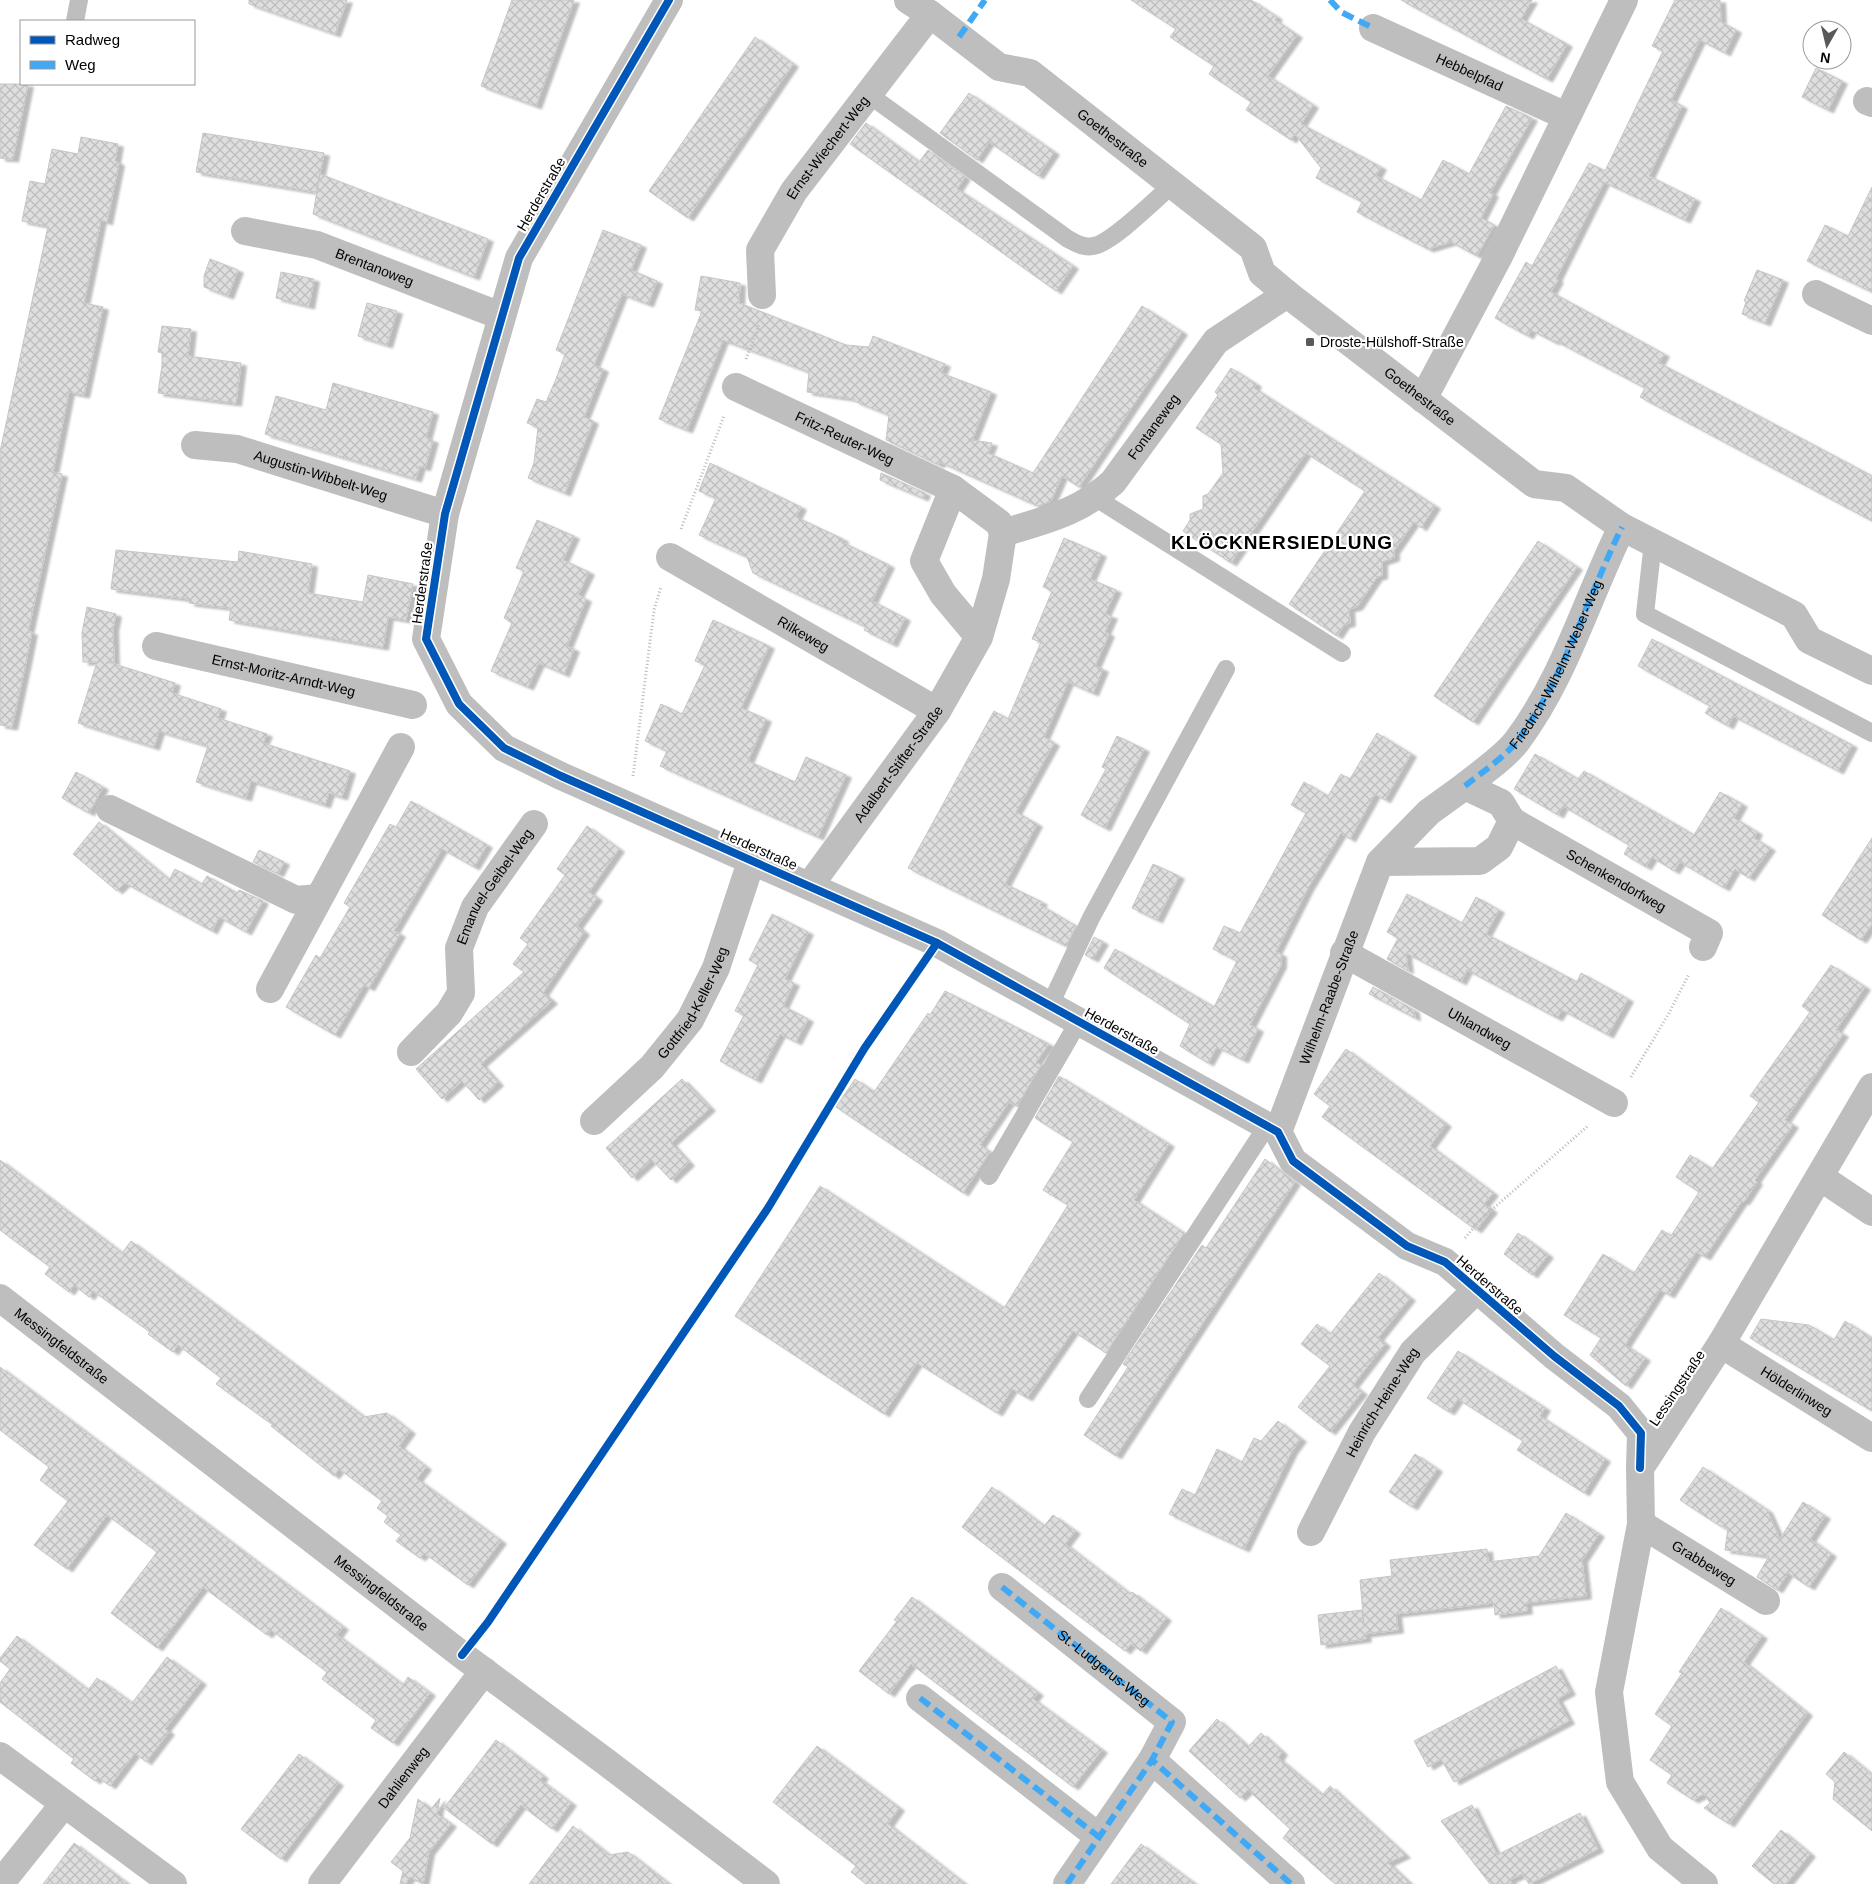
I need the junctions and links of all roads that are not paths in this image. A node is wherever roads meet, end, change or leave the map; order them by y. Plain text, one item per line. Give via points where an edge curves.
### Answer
1 (79, 0) edge
2 (669, 0) edge
3 (1624, 0) edge
4 (919, 7) edge
5 (75, 20) edge
6 (1373, 28) dead end
7 (868, 94) junction
8 (1566, 116) junction
9 (1172, 185) junction
10 (245, 231) dead end
11 (1287, 294) junction
12 (1816, 294) dead end
13 (762, 295) dead end
14 (501, 316) junction
15 (1872, 321) edge
16 (736, 387) dead end
17 (1423, 399) junction
18 (195, 445) dead end
19 (953, 489) junction
20 (1096, 498) junction
21 (445, 514) junction
22 (1622, 527) junction
23 (1003, 533) junction
24 (1653, 542) junction
25 (670, 557) dead end
26 (979, 638) junction
27 (156, 646) dead end
28 (1342, 652) dead end
29 (1226, 670) dead end
30 (1872, 671) edge
31 (413, 705) dead end
32 (938, 711) junction
33 (1872, 733) edge
34 (401, 747) dead end
35 (1466, 786) junction
36 (110, 809) dead end
37 (1512, 822) junction
38 (534, 824) dead end
39 (752, 859) junction
40 (1380, 862) junction
41 (810, 885) junction
42 (318, 898) junction
43 (1703, 947) dead end
44 (1344, 952) junction
45 (270, 989) dead end
46 (1050, 1005) junction
47 (1079, 1021) junction
48 (411, 1052) dead end
49 (1872, 1087) edge
50 (1614, 1104) dead end
51 (594, 1121) dead end
52 (1272, 1129) junction
53 (989, 1176) dead end
54 (1820, 1177) junction
55 (1872, 1212) edge
56 (1476, 1290) junction
57 (0, 1298) edge
58 (1721, 1344) junction
59 (1088, 1399) dead end
60 (1872, 1438) edge
61 (1640, 1468) junction
62 (1641, 1524) junction
63 (1311, 1532) dead end
64 (1002, 1587) dead end
65 (1766, 1601) dead end
66 (484, 1671) junction
67 (920, 1698) dead end
68 (0, 1756) edge
69 (1152, 1760) junction
70 (64, 1804) junction
71 (1099, 1837) junction
72 (0, 1884) edge
73 (173, 1884) edge
74 (322, 1884) edge
75 (766, 1884) edge
76 (1067, 1884) edge
77 (1291, 1884) edge
78 (1704, 1884) edge

1 - 5 lane
2 - 14 street, Herderstraße via 519,258
3 - 8 street
4 - 7 street, Ernst-Wiechert-Weg
4 - 9 street, Goethestraße via 998,68 1030,73
6 - 8 street, Hebbelpfad
7 - 9 lane via 1082,246 1095,246 1109,239
7 - 13 street, Ernst-Wiechert-Weg via 794,190 760,250
8 - 17 street via 1498,258
9 - 11 street, Goethestraße via 1253,248 1262,273
10 - 14 street, Brentanoweg via 317,246
11 - 17 street, Goethestraße
11 - 20 street, Fontaneweg via 1216,341 1113,482
12 - 15 street
14 - 21 street, Herderstraße
16 - 19 street, Fritz-Reuter-Weg
17 - 22 street, Goethestraße via 1534,484 1566,488
18 - 21 street, Augustin-Wibbelt-Weg via 237,449
19 - 23 street via 999,523
19 - 26 street via 924,561 943,594
20 - 23 street, Fontaneweg via 1060,516
20 - 28 lane
21 - 39 street, Herderstraße via 426,639 459,704 504,748
22 - 24 street, Goethestraße
22 - 35 street, Friedrich-Wilhelm-Weber-Weg via 1599,575 1567,658 1516,742
23 - 26 street, Adalbert-Stifter-Straße via 996,579
24 - 30 street, Goethestraße via 1794,616 1809,640
24 - 33 lane via 1645,614
25 - 32 street, Rilkeweg
26 - 32 street, Adalbert-Stifter-Straße
27 - 31 street, Ernst-Moritz-Arndt-Weg
29 - 46 lane via 1091,918
32 - 41 street, Adalbert-Stifter-Straße
34 - 42 street
35 - 37 street via 1501,803
35 - 40 street, Wilhelm-Raabe-Straße via 1429,812
36 - 42 street via 296,900
37 - 40 street via 1499,847 1480,861
37 - 43 street, Schenkendorfweg via 1709,934
38 - 48 street, Emanuel-Geibel-Weg via 475,907 459,948 461,993 449,1013
39 - 41 street, Herderstraße
39 - 51 street, Gottfried-Keller-Weg via 716,968 690,1020 652,1066
40 - 44 street, Wilhelm-Raabe-Straße
41 - 46 street, Herderstraße via 937,942
42 - 45 street
44 - 50 street, Uhlandweg
44 - 52 street, Wilhelm-Raabe-Straße
46 - 47 street, Herderstraße
47 - 52 street, Herderstraße
47 - 53 lane
49 - 54 street, Lessingstraße
52 - 56 street, Herderstraße via 1293,1161 1407,1246 1445,1262
52 - 59 lane
54 - 55 street
54 - 58 street, Lessingstraße
56 - 61 street, Herderstraße via 1619,1406 1641,1433
56 - 63 street, Heinrich-Heine-Weg via 1413,1352 1362,1432
57 - 66 street, Messingfeldstraße
58 - 60 street, Hölderlinweg
58 - 61 street, Lessingstraße
61 - 62 street
62 - 65 street, Grabbeweg
62 - 78 street via 1609,1692 1620,1782 1660,1848
64 - 69 street, St.-Ludgerus-Weg via 1172,1722
66 - 74 street, Dahlienweg
66 - 75 street, Messingfeldstraße
67 - 71 street
68 - 70 street
69 - 71 street, St.-Ludgerus-Weg
69 - 77 street
70 - 72 street
70 - 73 street
71 - 76 street, St.-Ludgerus-Weg

